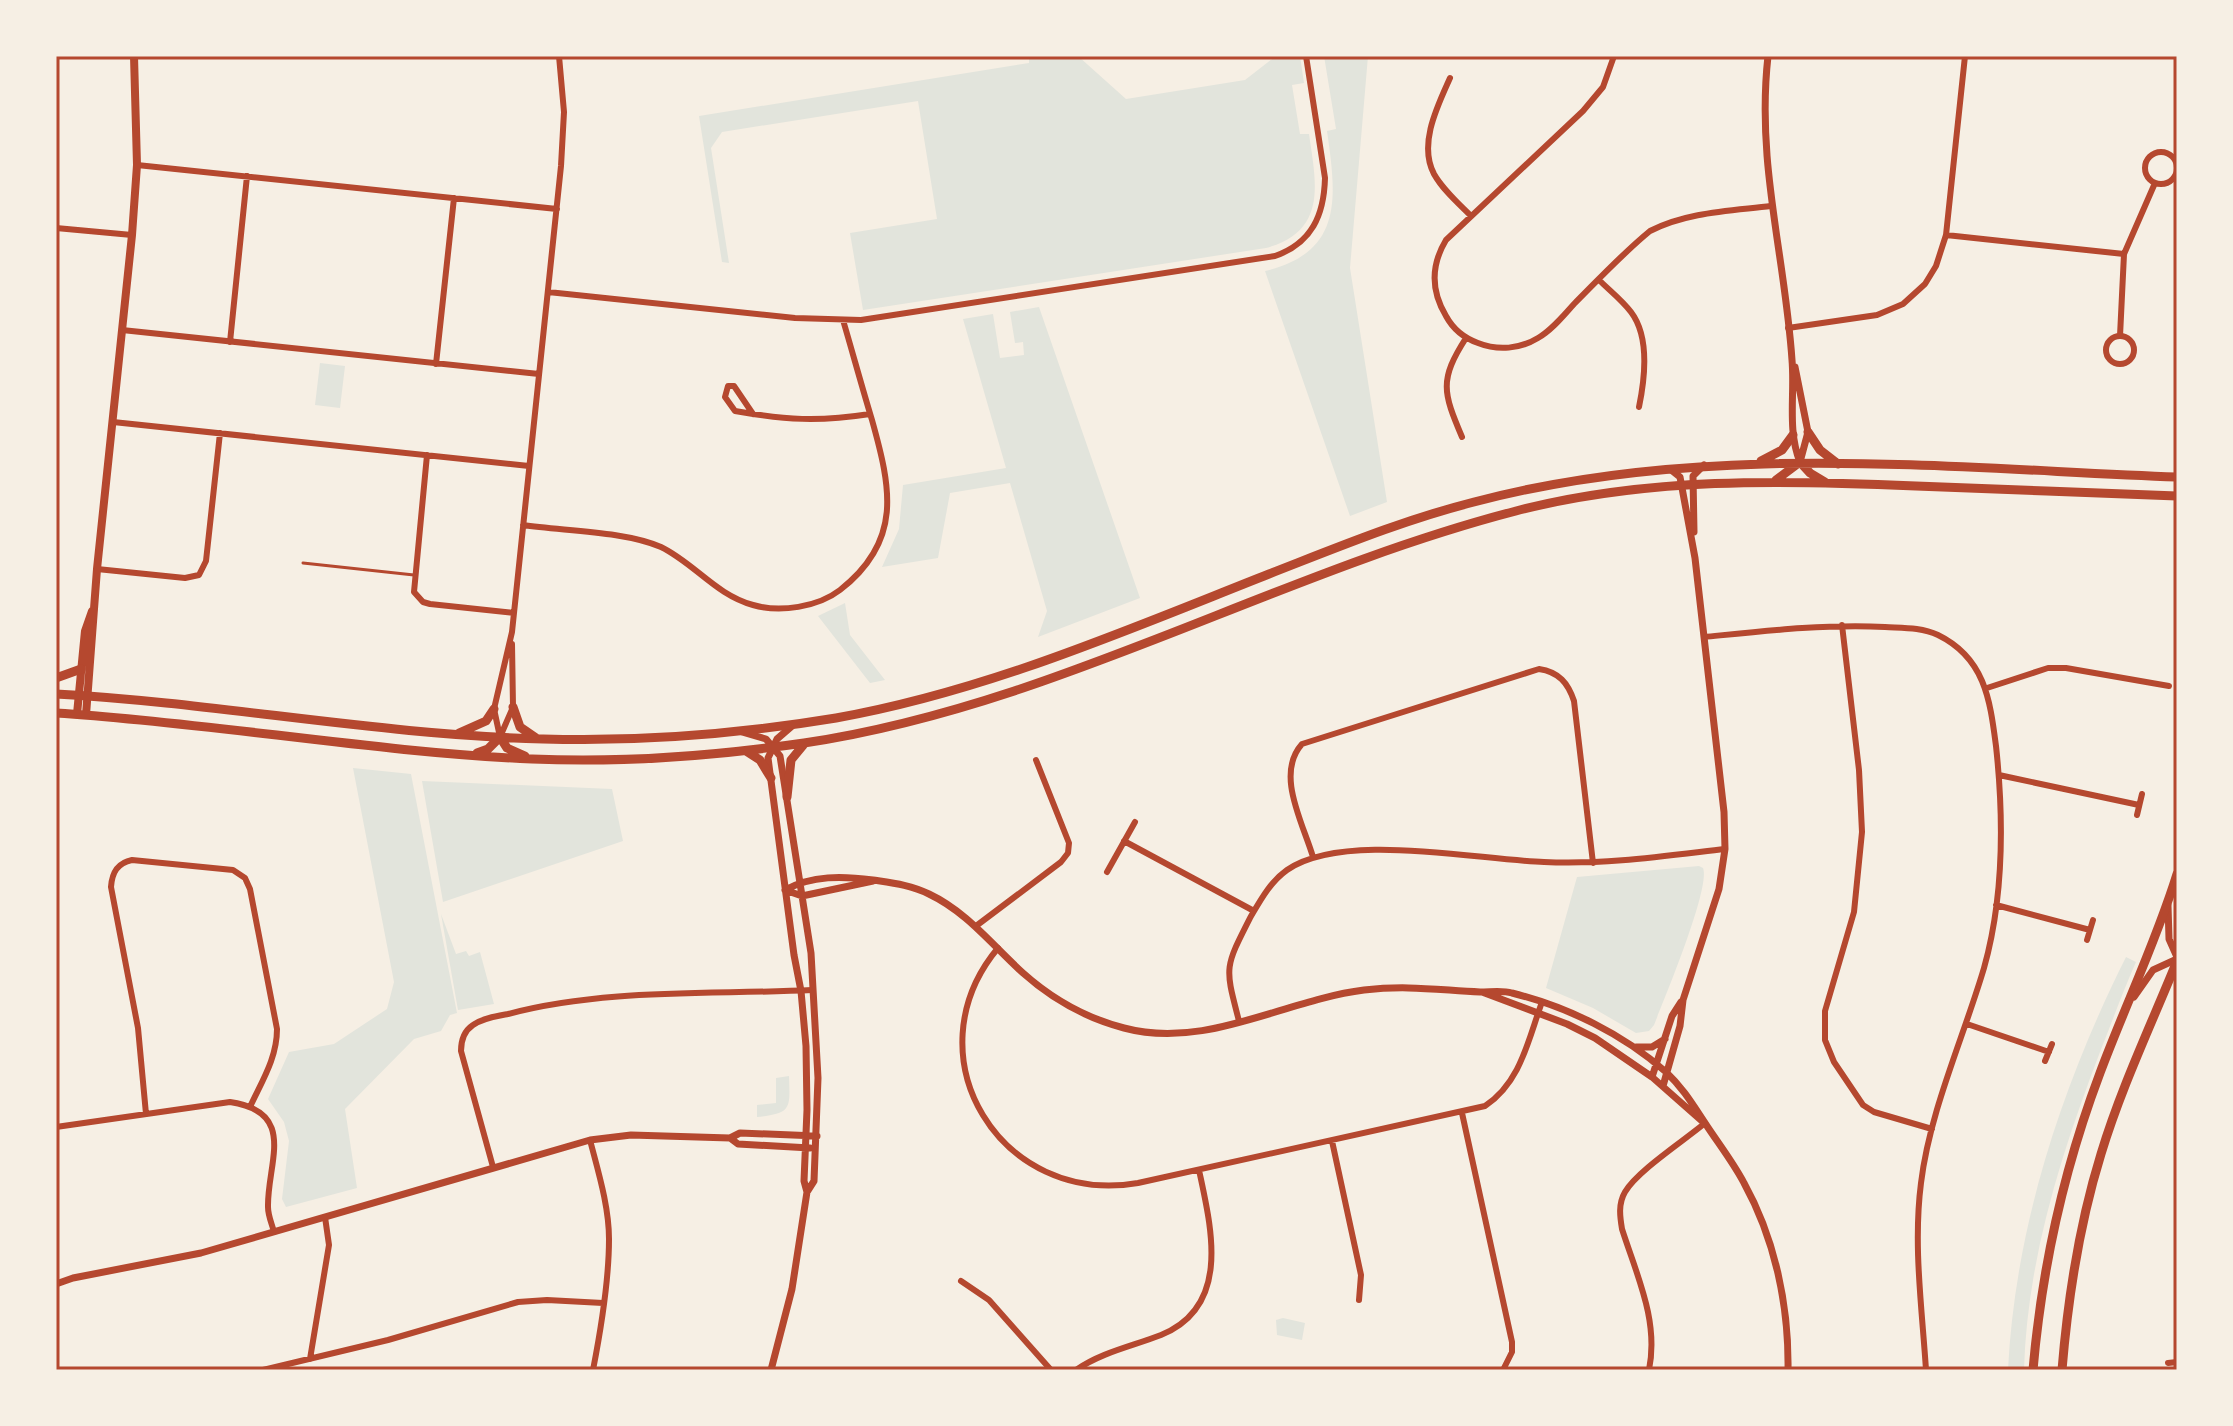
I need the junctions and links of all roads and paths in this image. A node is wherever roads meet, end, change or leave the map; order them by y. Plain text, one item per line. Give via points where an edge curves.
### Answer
1 (134, 56) edge
2 (559, 56) edge
3 (1306, 56) edge
4 (1614, 56) edge
5 (1768, 56) edge
6 (1965, 56) edge
7 (1450, 78) dead end
8 (137, 165) junction
9 (247, 176) junction
10 (2155, 183) junction
11 (454, 198) junction
12 (1771, 206) junction
13 (557, 209) junction
14 (1471, 216) junction
15 (56, 228) edge
16 (132, 235) junction
17 (1946, 235) junction
18 (2124, 254) junction
19 (1599, 280) junction
20 (548, 292) junction
21 (843, 320) junction
22 (1788, 328) junction
23 (122, 330) junction
24 (2120, 336) junction
25 (1466, 338) junction
26 (230, 342) junction
27 (1792, 360) junction
28 (436, 364) junction
29 (539, 374) junction
30 (1639, 407) dead end
31 (753, 414) junction
32 (870, 414) junction
33 (113, 422) junction
34 (1808, 432) junction
35 (220, 433) junction
36 (1793, 435) junction
37 (1462, 437) dead end
38 (427, 455) junction
39 (1758, 462) junction
40 (1800, 462) junction
41 (1838, 464) junction
42 (1704, 465) junction
43 (529, 466) junction
44 (1668, 467) junction
45 (1933, 467) junction
46 (2134, 475) junction
47 (2177, 477) edge
48 (1773, 481) junction
49 (1826, 482) junction
50 (1687, 486) junction
51 (1932, 486) junction
52 (2134, 495) junction
53 (2177, 496) edge
54 (523, 525) junction
55 (1374, 533) junction
56 (1380, 551) junction
57 (303, 563) dead end
58 (97, 569) junction
59 (414, 575) junction
60 (93, 607) junction
61 (514, 613) junction
62 (1842, 625) junction
63 (512, 632) junction
64 (1704, 637) junction
65 (1080, 649) junction
66 (1087, 667) junction
67 (81, 669) junction
68 (56, 678) edge
69 (2169, 686) dead end
70 (1987, 688) junction
71 (56, 694) edge
72 (83, 696) junction
73 (513, 707) junction
74 (494, 709) junction
75 (56, 713) edge
76 (82, 715) junction
77 (796, 724) junction
78 (736, 731) junction
79 (456, 735) junction
80 (500, 737) junction
81 (539, 739) junction
82 (805, 743) junction
83 (774, 747) junction
84 (746, 751) junction
85 (466, 755) junction
86 (533, 759) junction
87 (1036, 760) dead end
88 (1999, 775) junction
89 (771, 778) junction
90 (2142, 794) dead end
91 (787, 797) junction
92 (2139, 805) junction
93 (2137, 815) dead end
94 (1135, 822) dead end
95 (1124, 841) junction
96 (1725, 849) junction
97 (1313, 857) junction
98 (1593, 863) junction
99 (1107, 872) dead end
100 (2177, 874) edge
101 (875, 880) junction
102 (800, 882) junction
103 (785, 890) junction
104 (802, 896) junction
105 (2168, 903) junction
106 (1996, 905) junction
107 (1254, 911) junction
108 (2093, 920) dead end
109 (976, 926) junction
110 (2090, 930) junction
111 (2087, 940) dead end
112 (998, 948) junction
113 (2177, 959) edge
114 (2177, 985) edge
115 (812, 990) junction
116 (801, 991) junction
117 (1482, 992) junction
118 (2164, 993) junction
119 (1683, 1000) junction
120 (1542, 1002) junction
121 (2128, 1005) junction
122 (1538, 1012) junction
123 (1239, 1021) junction
124 (1967, 1024) junction
125 (1665, 1039) junction
126 (815, 1040) junction
127 (805, 1041) junction
128 (1630, 1045) junction
129 (2045, 1061) dead end
130 (1656, 1065) junction
131 (1667, 1073) junction
132 (1652, 1077) junction
133 (818, 1078) junction
134 (808, 1079) junction
135 (1663, 1086) junction
136 (250, 1107) junction
137 (818, 1109) junction
138 (807, 1110) junction
139 (1462, 1113) junction
140 (146, 1114) junction
141 (1705, 1123) junction
142 (56, 1127) edge
143 (1932, 1129) junction
144 (806, 1136) junction
145 (817, 1136) junction
146 (730, 1138) junction
147 (590, 1140) junction
148 (1332, 1141) junction
149 (805, 1148) junction
150 (816, 1149) junction
151 (493, 1167) junction
152 (1199, 1170) junction
153 (807, 1192) junction
154 (325, 1217) junction
155 (274, 1232) junction
156 (56, 1275) edge
157 (73, 1278) junction
158 (961, 1281) dead end
159 (56, 1284) edge
160 (1359, 1300) dead end
161 (603, 1303) junction
162 (310, 1359) junction
163 (2177, 1362) edge
164 (2168, 1363) dead end
165 (263, 1370) edge
166 (593, 1370) edge
167 (771, 1370) edge
168 (1051, 1370) edge
169 (1076, 1370) edge
170 (1503, 1370) edge
171 (1649, 1370) edge
172 (1788, 1370) edge
173 (1926, 1370) edge
174 (2033, 1370) edge
175 (2062, 1370) edge

1 - 8 main road
2 - 13 street via 564,112
3 - 21 street via 1324,196 1317,221 1290,250 910,314
4 - 14 street via 1597,96
5 - 12 street via 1765,124
6 - 17 street
7 - 14 street via 1434,115 1429,161 1442,186
8 - 9 street
8 - 16 main road
9 - 11 street
9 - 26 street
10 - 10 street via 2146,174 2146,163 2157,153 2167,154 2175,161 2176,174
10 - 18 street
11 - 13 street
11 - 28 street
12 - 19 street via 1668,222 1634,244
12 - 22 street
13 - 20 street
14 - 25 street via 1446,240 1434,284 1440,307
15 - 16 street
16 - 23 main road
17 - 18 street
17 - 22 street via 1925,284 1903,304 1877,315
18 - 24 street
19 - 25 street via 1551,328 1523,345 1499,348
19 - 30 street via 1638,323 1644,369
20 - 21 street
20 - 29 street
21 - 32 street
22 - 27 street
23 - 26 street
23 - 33 main road
24 - 24 street via 2132,341 2135,350 2131,359 2119,364 2110,360 2106,348
25 - 37 street via 1447,374 1446,393
26 - 28 street
27 - 34 street
27 - 36 street
28 - 29 street
29 - 43 street
31 - 31 street via 735,411 725,397 728,386 738,389
31 - 32 street via 814,421
32 - 54 street via 887,477 885,530 867,565 823,600 782,608 753,605 715,588 650,543
33 - 35 street
33 - 58 main road
34 - 40 street
34 - 41 main road
35 - 38 street
35 - 58 street via 206,561 199,575
36 - 39 main road via 1782,450
36 - 40 street
38 - 43 street
38 - 59 street
39 - 40 main road
39 - 42 main road
40 - 41 main road
40 - 48 main road
40 - 49 main road
41 - 45 main road
42 - 44 main road
42 - 50 street
43 - 54 street
44 - 50 street
44 - 55 main road via 1526,489
45 - 46 main road
45 - 51 main road
46 - 47 main road
46 - 52 main road
48 - 49 main road
48 - 50 main road
49 - 51 main road
50 - 56 main road via 1523,509
50 - 64 street
51 - 52 main road
52 - 53 main road
54 - 61 street
55 - 56 main road
55 - 65 main road
56 - 66 main road
57 - 59 lane
58 - 60 main road
59 - 61 street via 414,592 423,602
60 - 67 main road
60 - 72 main road
61 - 63 street
62 - 64 street
62 - 70 street via 1919,628 1936,634 1965,655
62 - 143 street via 1862,842 1854,912 1825,1011 1825,1040 1863,1105
63 - 73 street
63 - 74 street
64 - 96 street
65 - 66 main road
65 - 77 main road via 893,706
66 - 82 main road via 994,699
67 - 68 main road
67 - 72 main road
69 - 70 street via 2048,668
70 - 88 street
71 - 72 main road
72 - 76 main road
72 - 79 main road
73 - 80 street
73 - 81 main road via 520,727
74 - 79 main road via 486,721
74 - 80 street
75 - 76 main road
76 - 85 main road
77 - 78 main road
77 - 83 street
78 - 81 main road
78 - 83 street via 757,735
79 - 80 main road
80 - 81 main road
80 - 85 main road via 488,749
80 - 86 main road via 507,748
82 - 83 main road
82 - 91 main road via 791,760
83 - 84 main road
83 - 89 street via 768,758
83 - 91 street
84 - 86 main road
84 - 89 main road via 760,760
85 - 86 main road
87 - 109 street via 1069,843 1068,853
88 - 92 street
88 - 106 street
89 - 103 street
90 - 92 street
91 - 102 street
92 - 93 street
94 - 95 street
95 - 99 street
95 - 107 street
96 - 98 street
96 - 119 street via 1719,889
97 - 98 street via 1412,851
97 - 98 street via 1289,777 1292,758 1302,744 1539,669 1559,676 1574,701
97 - 107 street via 1279,877
100 - 105 main road
101 - 102 street via 854,876
101 - 104 street
101 - 109 street via 929,893
102 - 103 street
102 - 104 street
103 - 104 street
103 - 116 street
104 - 115 street
105 - 113 street via 2169,939
105 - 121 main road
106 - 110 street
106 - 124 street
107 - 123 street via 1228,967
108 - 110 street
109 - 112 street
110 - 111 street
112 - 123 street via 1047,992 1099,1020 1155,1033
112 - 152 street via 971,991 962,1040 967,1079 977,1104 1006,1145 1036,1169 1098,1187
113 - 118 main road
113 - 121 street via 2153,970
114 - 118 main road
115 - 116 street
115 - 126 street
116 - 127 street
116 - 151 street via 593,998 529,1008 470,1026 461,1051
117 - 120 street via 1508,991
117 - 122 street
117 - 123 street via 1421,986 1360,991
118 - 175 main road via 2091,1187 2067,1310
119 - 125 street
119 - 131 street
120 - 122 street
120 - 128 street
121 - 174 main road via 2100,1072 2057,1206
122 - 132 street via 1595,1038
122 - 139 street via 1511,1083 1485,1106
124 - 129 street via 2051,1048
124 - 143 street
125 - 128 street via 1652,1047
125 - 130 street
126 - 127 street
126 - 133 street
127 - 134 street
128 - 130 street
130 - 131 street
130 - 132 street
131 - 135 street
131 - 141 street
132 - 135 street
133 - 134 street
133 - 137 street
134 - 138 street
135 - 141 street
136 - 140 street via 230,1102
136 - 140 street via 277,1047 277,1029 245,878 233,870 132,860 115,870 111,887 138,1028
136 - 155 street via 265,1118 276,1143 268,1210
137 - 138 street
137 - 145 street
138 - 144 street
139 - 148 street
139 - 170 street via 1512,1342
140 - 142 street
141 - 171 street via 1632,1183 1622,1200 1622,1229 1652,1326
141 - 172 street via 1746,1186 1770,1245 1785,1313
143 - 173 street via 1918,1219
144 - 145 street
144 - 146 street via 740,1133
144 - 149 street
145 - 150 street
146 - 147 street via 631,1135
146 - 149 street via 738,1144
147 - 151 street
147 - 161 street via 607,1212
148 - 152 street
148 - 160 street via 1361,1275
149 - 150 street
149 - 153 street
150 - 153 street via 814,1181
151 - 154 street
152 - 169 street via 1213,1252 1196,1307 1169,1331
153 - 167 street via 792,1289
154 - 155 street
154 - 162 street via 329,1245
155 - 157 street via 201,1253
156 - 157 street
157 - 159 street
158 - 168 street via 989,1300
161 - 162 street via 518,1302
161 - 166 street
162 - 165 street
163 - 164 street

